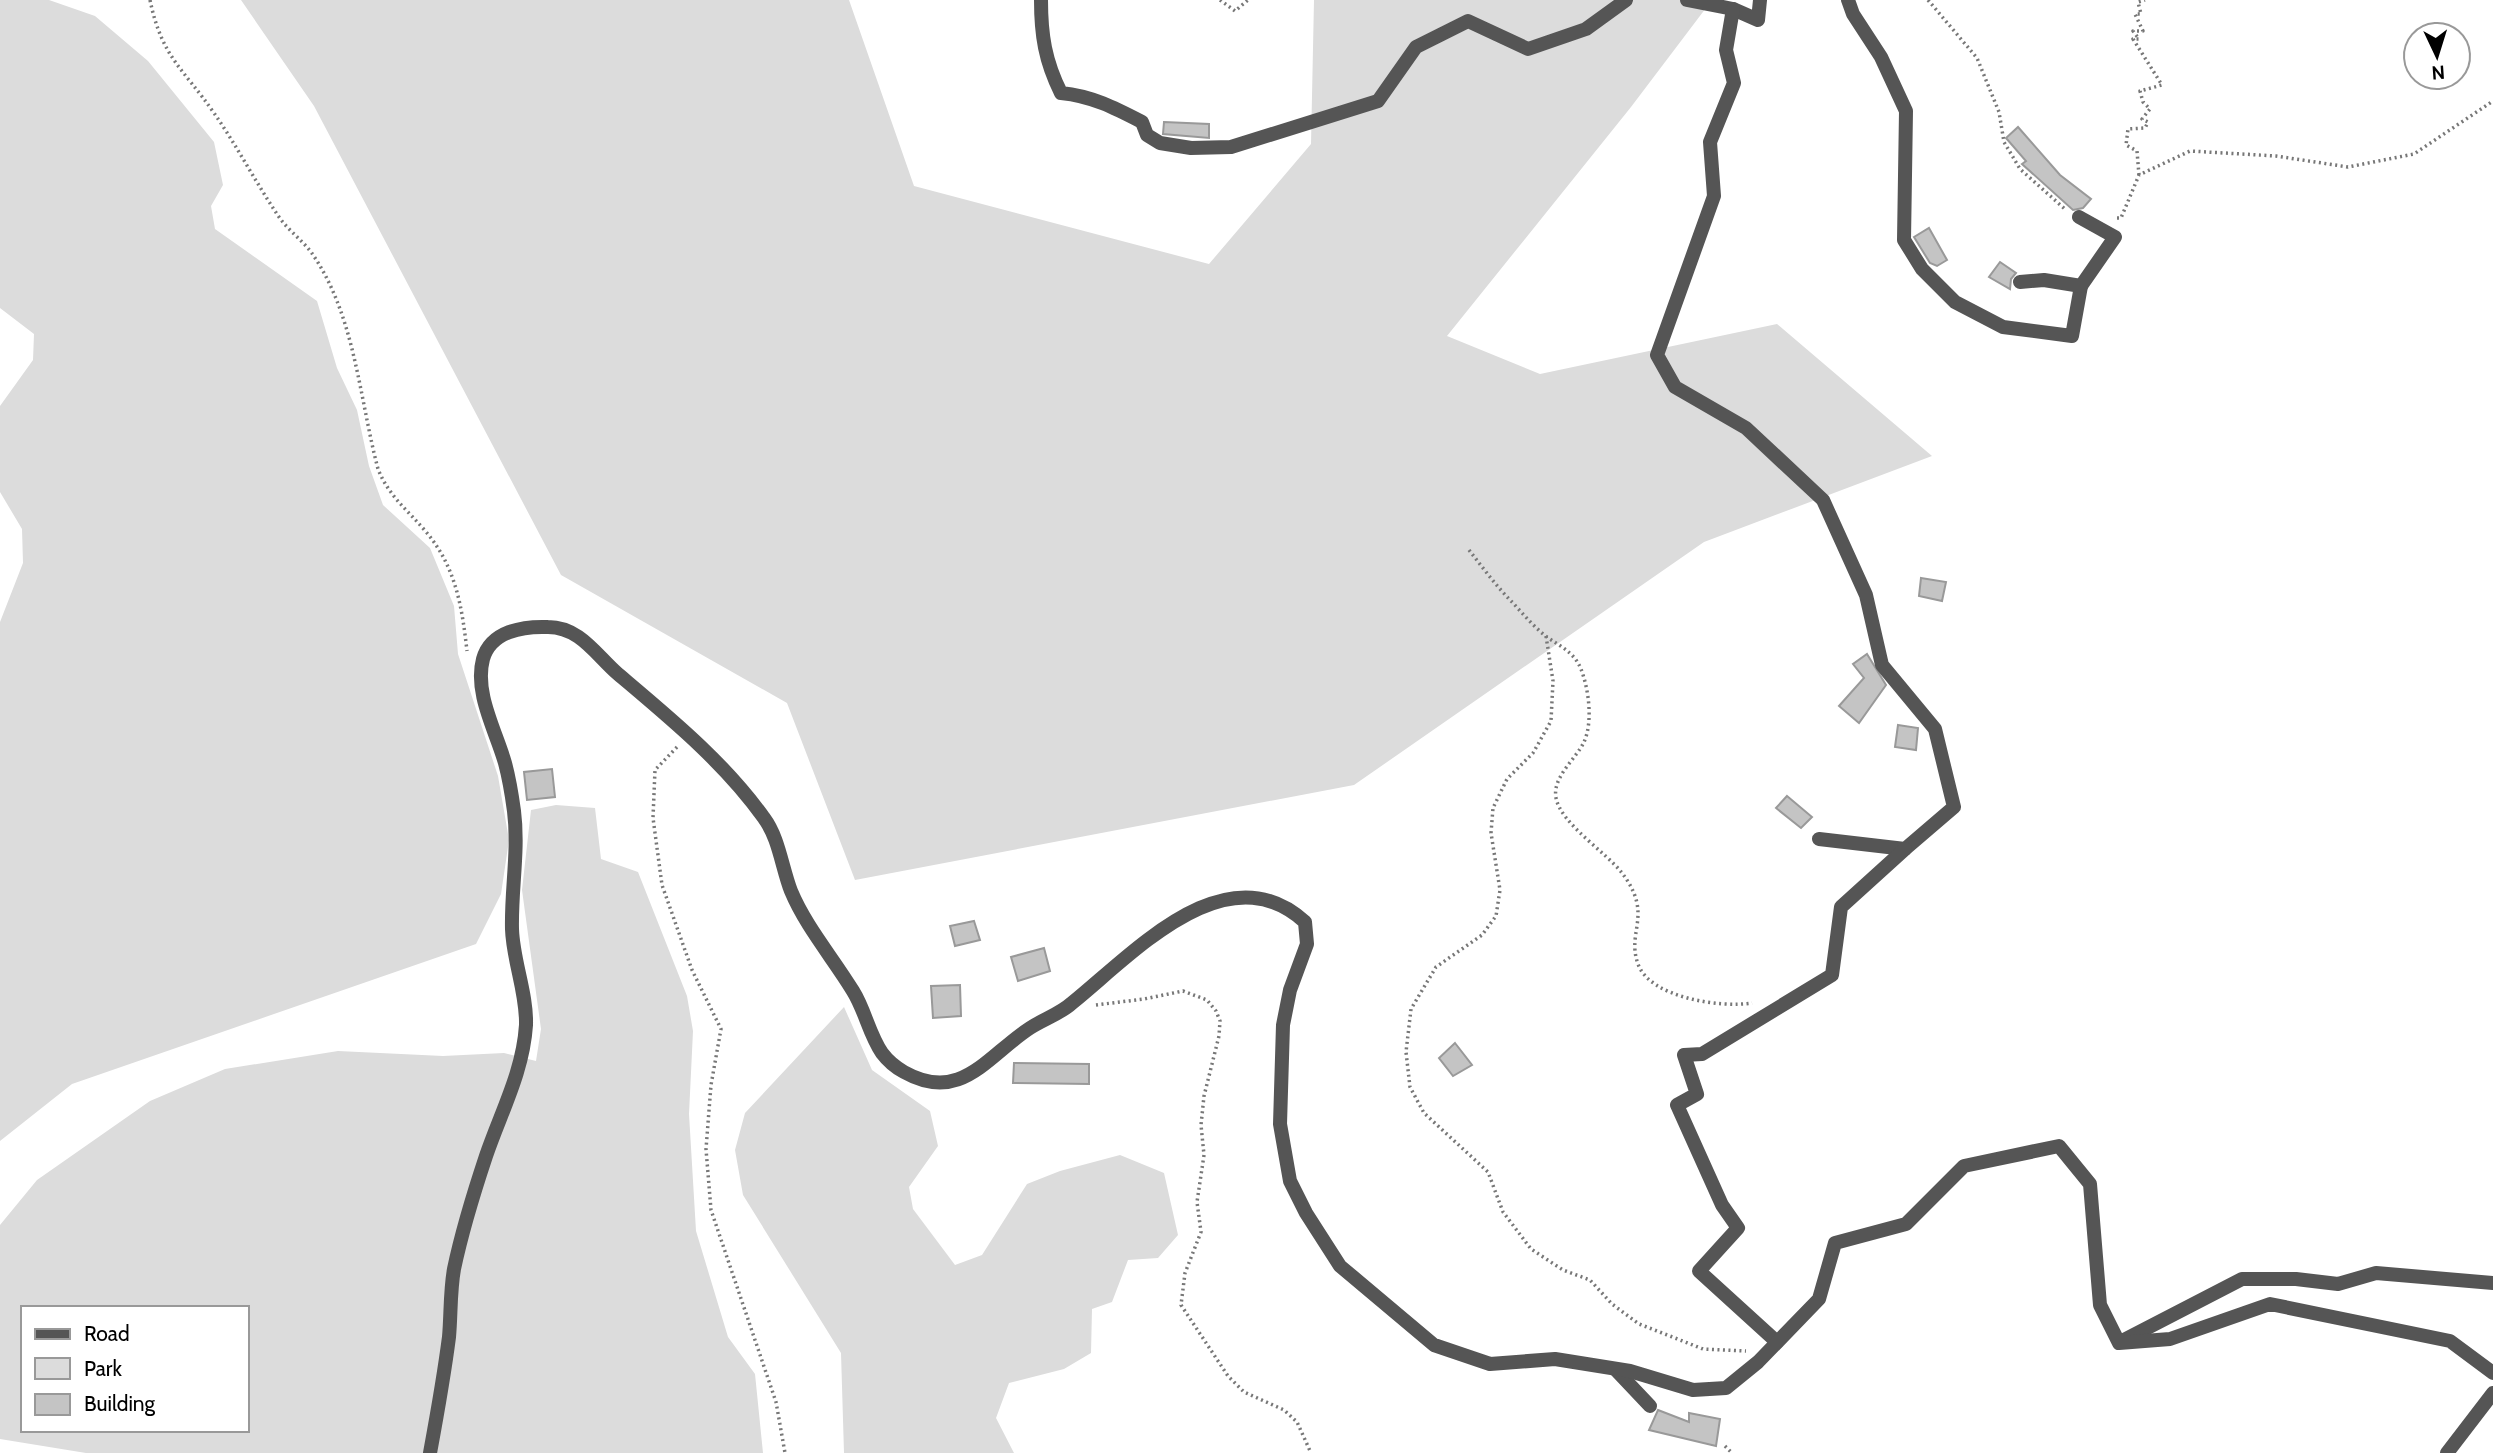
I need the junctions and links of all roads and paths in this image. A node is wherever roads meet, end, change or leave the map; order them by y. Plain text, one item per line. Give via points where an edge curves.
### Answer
1 (150, 0) edge
2 (1041, 0) edge
3 (1220, 0) edge
4 (1248, 0) edge
5 (1626, 0) edge
6 (1687, 0) edge
7 (1760, 0) edge
8 (1848, 0) edge
9 (1928, 0) edge
10 (2145, 0) edge
11 (1733, 9) junction
12 (2493, 101) edge
13 (2139, 175) junction
14 (2079, 217) junction
15 (2020, 282) dead end
16 (2081, 286) junction
17 (1469, 551) dead end
18 (1546, 636) junction
19 (482, 668) junction
20 (689, 734) junction
21 (1819, 839) dead end
22 (1905, 849) junction
23 (1762, 1001) dead end
24 (1066, 1008) junction
25 (2493, 1283) edge
26 (1777, 1342) junction
27 (2119, 1343) junction
28 (1758, 1362) junction
29 (1615, 1369) junction
30 (2493, 1373) edge
31 (2493, 1393) edge
32 (1650, 1406) dead end
33 (1725, 1446) dead end
34 (430, 1453) edge
35 (785, 1453) edge
36 (1311, 1453) edge
37 (1731, 1453) edge
38 (2447, 1453) edge

1 - 19 path via 157,33 173,62 214,113 281,219 311,252 333,293 350,343 363,414 385,488 428,534 449,566 458,588 467,652 473,665
2 - 5 street via 1044,52 1061,93 1085,95 1110,105 1142,122 1147,135 1160,143 1191,148 1231,147 1378,101 1416,47 1468,21 1528,49 1586,29
3 - 4 path via 1235,11
6 - 11 street
7 - 11 street via 1758,20
8 - 16 street via 1906,111 1904,240 1922,269 1955,302 2003,327 2072,336
9 - 14 path via 1977,58 1999,112 2004,142 2020,169
10 - 13 path via 2138,2 2141,14 2135,14 2143,31 2133,31 2139,39 2133,39 2162,85 2140,91 2150,109 2142,119 2148,122 2146,128 2128,129 2126,145 2137,151
11 - 22 street via 1726,50 1734,83 1710,142 1714,196 1657,355 1675,387 1746,428 1823,500 1866,595 1882,665 1935,729 1954,807
12 - 13 path via 2414,154 2348,167 2276,156 2190,151
13 - 14 path via 2121,218
14 - 16 street via 2115,237
15 - 16 street via 2044,280
17 - 18 path
18 - 23 path via 1572,653 1581,670 1589,708 1584,743 1558,783 1555,796 1568,819 1622,873 1635,895 1639,909 1637,962 1643,975 1696,1001 1736,1006
18 - 28 path via 1553,681 1551,721 1533,753 1507,779 1493,808 1491,834 1500,890 1496,916 1482,935 1436,967 1411,1009 1406,1052 1410,1087 1424,1113 1488,1172 1503,1212 1531,1249 1563,1270 1590,1280 1639,1324 1703,1349 1748,1351
19 - 20 street via 492,642 510,631 556,627 580,635
19 - 34 street via 489,717 506,766 515,816 512,932 526,1018 522,1061 486,1157 453,1273 448,1341
20 - 24 street via 768,823 792,893 857,996 877,1044 902,1072 928,1083 954,1083 978,1070 1029,1028
20 - 35 path via 655,770 655,831 662,885 692,970 721,1029 706,1149 711,1210 776,1402
21 - 22 street
22 - 26 street via 1841,906 1832,975 1702,1054 1684,1055 1697,1094 1677,1105 1722,1205 1738,1228 1699,1271
24 - 29 street via 1163,926 1208,904 1239,897 1264,898 1291,909 1306,922 1307,944 1283,1025 1280,1124 1290,1181 1340,1266 1434,1345 1490,1364 1555,1359
24 - 36 path via 1183,990 1208,1000 1216,1011 1219,1036 1201,1125 1204,1155 1197,1202 1201,1232 1185,1273 1181,1305 1228,1376 1244,1392 1291,1416
25 - 27 street via 2376,1273 2338,1284 2242,1279
26 - 27 street via 1819,1299 1835,1243 1906,1224 1964,1166 2059,1146 2090,1184 2100,1306
26 - 28 street
27 - 30 street via 2170,1339 2270,1304 2450,1341
28 - 29 street via 1726,1388 1693,1390
29 - 32 street
31 - 38 street
33 - 37 path

